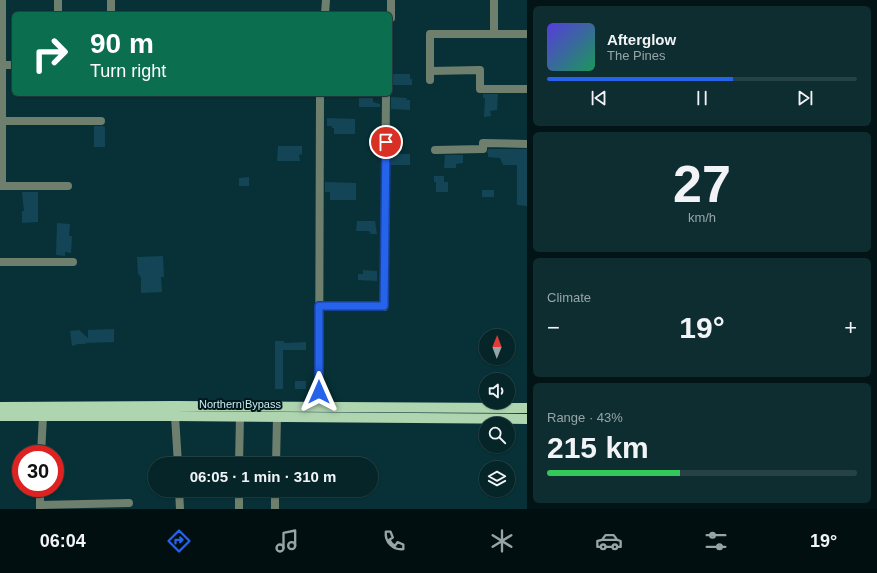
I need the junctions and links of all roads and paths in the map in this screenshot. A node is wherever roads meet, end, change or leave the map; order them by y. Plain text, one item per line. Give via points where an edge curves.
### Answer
1 (2, 0) edge
2 (58, 0) edge
3 (111, 0) edge
4 (326, 0) edge
5 (391, 0) edge
6 (494, 0) edge
7 (58, 12) edge
8 (111, 12) edge
9 (324, 12) edge
10 (391, 12) edge
11 (494, 34) junction
12 (527, 34) edge
13 (2, 65) junction
14 (12, 65) edge
15 (527, 89) edge
16 (320, 96) edge
17 (386, 96) edge
18 (2, 121) junction
19 (101, 121) dead end
20 (527, 144) edge
21 (435, 150) dead end
22 (1, 186) edge
23 (68, 186) dead end
24 (0, 262) edge
25 (73, 262) dead end
26 (319, 306) junction
27 (0, 407) edge
28 (319, 407) junction
29 (527, 408) edge
30 (82, 411) junction
31 (0, 416) edge
32 (42, 416) junction
33 (175, 416) junction
34 (240, 416) junction
35 (277, 417) junction
36 (527, 419) edge
37 (41, 445) edge
38 (178, 457) edge
39 (239, 457) edge
40 (276, 457) edge
41 (179, 497) edge
42 (239, 497) edge
43 (275, 497) edge
44 (129, 503) dead end
45 (40, 507) edge
46 (180, 509) edge
47 (239, 509) edge
48 (275, 509) edge

1 - 13 street
2 - 7 street
3 - 8 street
4 - 9 street
5 - 10 street
6 - 11 street
11 - 12 street
11 - 15 street via 430,34 430,75 480,70 480,89
13 - 14 street
13 - 18 street
16 - 26 street
17 - 26 street via 384,306
18 - 19 street
18 - 22 street
20 - 21 street via 483,143 483,149
22 - 23 street
24 - 25 street
26 - 28 street
27 - 30 main road, Northern Bypass
28 - 29 main road, Northern Bypass
28 - 30 main road, Northern Bypass
30 - 32 main road, Northern Bypass
30 - 33 main road, Northern Bypass
31 - 32 main road, Northern Bypass
32 - 37 street
33 - 34 main road, Northern Bypass
33 - 38 street
34 - 35 main road, Northern Bypass
34 - 39 street
35 - 36 main road, Northern Bypass
35 - 40 street
41 - 46 street
42 - 47 street
43 - 48 street
44 - 45 street

